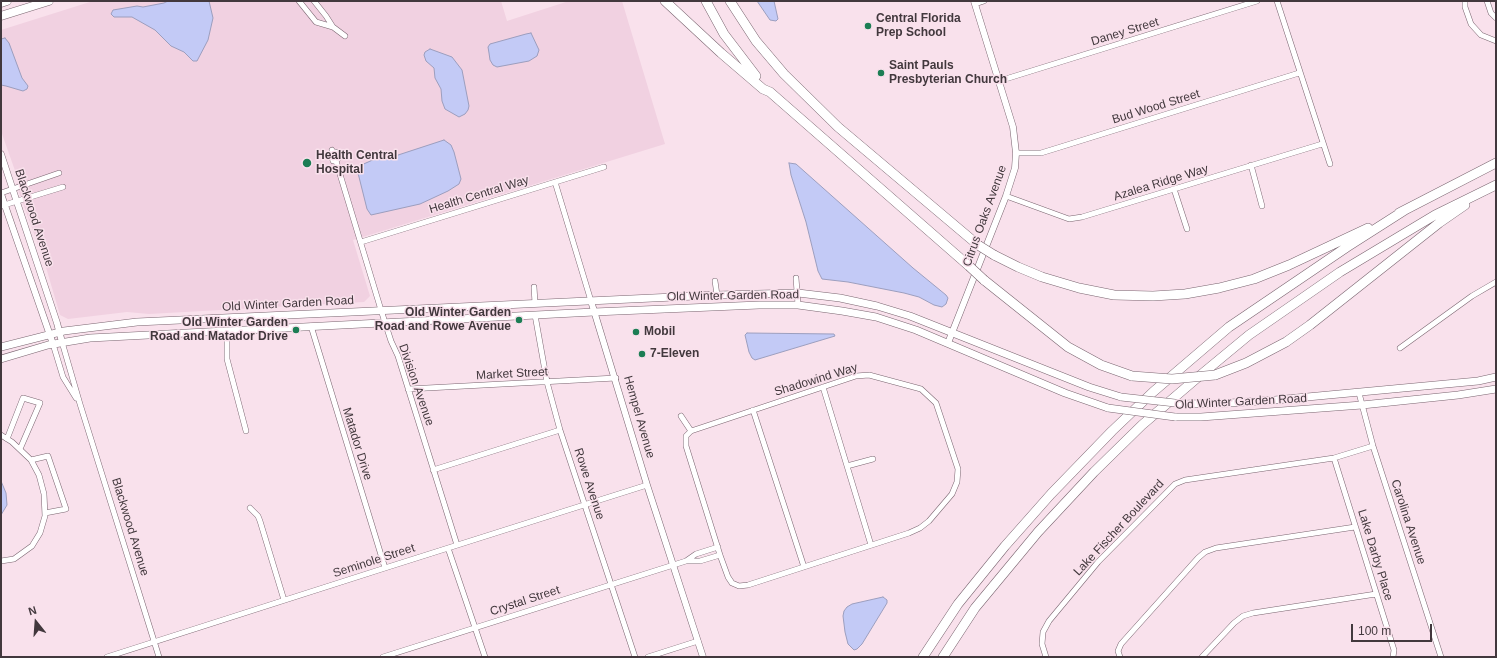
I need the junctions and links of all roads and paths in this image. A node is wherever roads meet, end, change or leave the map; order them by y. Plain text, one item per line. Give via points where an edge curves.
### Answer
1 (7, 1) edge
2 (49, 1) edge
3 (299, 1) edge
4 (314, 1) edge
5 (665, 1) edge
6 (706, 1) edge
7 (730, 1) edge
8 (984, 1) edge
9 (1258, 1) edge
10 (1277, 1) edge
11 (1465, 1) edge
12 (1487, 1) edge
13 (975, 2) edge
14 (1, 3) edge
15 (1, 16) edge
16 (1496, 18) edge
17 (333, 27) junction
18 (345, 36) dead end
19 (1496, 41) edge
20 (1299, 73) junction
21 (999, 81) junction
22 (770, 92) junction
23 (1322, 144) junction
24 (333, 151) dead end
25 (1016, 153) junction
26 (1, 154) edge
27 (1496, 163) edge
28 (1330, 164) dead end
29 (1251, 165) junction
30 (604, 167) dead end
31 (59, 173) dead end
32 (555, 182) junction
33 (1496, 186) edge
34 (63, 187) dead end
35 (12, 189) junction
36 (1174, 189) junction
37 (1, 193) edge
38 (1006, 196) junction
39 (16, 201) junction
40 (3, 205) edge
41 (1262, 206) dead end
42 (1405, 210) junction
43 (1187, 229) dead end
44 (361, 242) junction
45 (796, 278) dead end
46 (715, 282) dead end
47 (1496, 282) edge
48 (534, 287) dead end
49 (798, 293) junction
50 (717, 295) junction
51 (591, 301) junction
52 (535, 304) junction
53 (798, 305) junction
54 (381, 310) junction
55 (594, 312) junction
56 (535, 315) junction
57 (385, 322) junction
58 (311, 326) junction
59 (227, 330) junction
60 (59, 332) junction
61 (952, 333) junction
62 (49, 334) junction
63 (62, 342) junction
64 (948, 343) junction
65 (54, 344) junction
66 (1, 347) edge
67 (1400, 348) dead end
68 (1, 360) edge
69 (1496, 377) edge
70 (616, 378) junction
71 (547, 382) junction
72 (822, 387) junction
73 (408, 389) junction
74 (1496, 389) edge
75 (1359, 393) junction
76 (80, 404) junction
77 (1362, 405) junction
78 (753, 410) junction
79 (681, 416) dead end
80 (560, 430) junction
81 (246, 431) dead end
82 (691, 431) junction
83 (1, 435) edge
84 (7, 439) junction
85 (1373, 446) junction
86 (20, 449) junction
87 (873, 458) dead end
88 (1334, 458) junction
89 (32, 460) junction
90 (847, 466) junction
91 (433, 470) junction
92 (647, 486) junction
93 (585, 505) junction
94 (250, 508) dead end
95 (45, 513) junction
96 (1355, 527) junction
97 (457, 545) junction
98 (871, 545) junction
99 (718, 547) junction
100 (448, 548) junction
101 (720, 555) junction
102 (686, 561) junction
103 (1, 562) edge
104 (673, 565) junction
105 (804, 567) junction
106 (385, 568) junction
107 (611, 584) junction
108 (1376, 594) junction
109 (284, 600) junction
110 (476, 628) junction
111 (698, 641) junction
112 (154, 642) junction
113 (107, 657) edge
114 (159, 657) edge
115 (383, 657) edge
116 (485, 657) edge
117 (635, 657) edge
118 (648, 657) edge
119 (703, 657) edge
120 (923, 657) edge
121 (943, 657) edge
122 (1046, 657) edge
123 (1120, 657) edge
124 (1202, 657) edge
125 (1393, 657) edge
126 (1441, 657) edge

1 - 14 highway
2 - 15 highway
3 - 17 street via 316,22
4 - 17 street
5 - 22 highway via 727,58
6 - 22 highway via 735,50
7 - 42 highway, bridge via 756,41 833,122 978,245 1042,277 1079,288 1114,294 1153,296 1219,288 1254,279 1288,265
8 - 13 street
9 - 21 street, Daney Street
10 - 20 street
11 - 19 street via 1471,24 1481,36
12 - 16 street via 1491,13
13 - 21 street, Citrus Oaks Avenue
17 - 18 street
20 - 23 street
20 - 25 street, Bud Wood Street via 1041,153
21 - 25 street, Citrus Oaks Avenue via 1013,127
22 - 33 highway, bridge via 984,280 1068,347 1101,365 1132,376 1172,380 1215,375 1246,363 1286,342 1439,223
23 - 28 street
23 - 29 street, Azalea Ridge Way
24 - 44 street, Division Avenue via 331,154 336,161
25 - 38 street, Citrus Oaks Avenue via 1015,168
26 - 35 street, Blackwood Avenue
27 - 42 highway
29 - 36 street, Azalea Ridge Way
29 - 41 street
30 - 32 street, Health Central Way
31 - 35 street
32 - 44 street, Health Central Way
32 - 51 street, Hempel Avenue
33 - 121 highway via 1435,215 1340,272 1249,336 1142,424 1038,532 975,608
34 - 39 street
35 - 37 street
35 - 39 street, Blackwood Avenue
36 - 38 street, Azalea Ridge Way via 1069,219
36 - 43 street
37 - 40 street, Blackwood Avenue
38 - 61 street, Citrus Oaks Avenue
39 - 40 street
39 - 60 street, Blackwood Avenue
40 - 62 street, Blackwood Avenue
42 - 120 highway via 1229,328 1154,392 1112,431 1016,534 958,604
44 - 54 street, Division Avenue
45 - 49 street
46 - 50 street
47 - 67 street via 1472,296
48 - 52 street
49 - 50 main road, Old Winter Garden Road
49 - 53 street
49 - 61 main road, Old Winter Garden Road via 877,306
50 - 51 main road, Old Winter Garden Road
51 - 52 main road, Old Winter Garden Road
51 - 55 street, Hempel Avenue
52 - 54 main road, Old Winter Garden Road
53 - 55 main road, Old Winter Garden Road
53 - 64 main road, Old Winter Garden Road via 876,317
54 - 57 street, Division Avenue
54 - 60 main road, Old Winter Garden Road via 137,322
55 - 56 main road, Old Winter Garden Road
55 - 70 street, Hempel Avenue
56 - 57 main road, Old Winter Garden Road
56 - 71 street, Rowe Avenue
57 - 58 main road, Old Winter Garden Road
57 - 73 street, Division Avenue
58 - 59 main road, Old Winter Garden Road
58 - 106 street, Matador Drive
59 - 63 main road, Old Winter Garden Road
59 - 81 street via 227,359
60 - 62 main road, Old Winter Garden Road
60 - 63 street, Blackwood Avenue
61 - 64 street, Citrus Oaks Avenue
61 - 75 main road, Old Winter Garden Road, bridge via 1121,397 1184,404
62 - 65 street, Blackwood Avenue
62 - 66 main road, Old Winter Garden Road
63 - 65 main road, Old Winter Garden Road
63 - 76 street, Blackwood Avenue
64 - 77 main road, Old Winter Garden Road, bridge via 1065,393 1108,408 1175,417 1201,417
65 - 68 main road, Old Winter Garden Road
65 - 76 street, Blackwood Avenue via 64,377
69 - 75 main road, Old Winter Garden Road
70 - 71 street, Market Street
70 - 92 street, Hempel Avenue
71 - 73 street, Market Street
71 - 80 street, Rowe Avenue
72 - 78 street, Shadowind Way
72 - 90 street
72 - 98 street, Shadowind Way via 856,376 869,375 921,389 936,403 958,469 957,482 952,494 929,521 914,531
73 - 91 street, Division Avenue
74 - 77 main road, Old Winter Garden Road
75 - 77 street, Carolina Avenue
76 - 112 street, Blackwood Avenue
77 - 85 street, Carolina Avenue
78 - 82 street, Shadowind Way
78 - 105 street
79 - 82 street
80 - 91 street
80 - 93 street, Rowe Avenue
82 - 99 street, Shadowind Way via 686,436 686,446
83 - 84 street
84 - 86 street
84 - 86 street via 23,398 40,403
85 - 88 street, Lake Fischer Boulevard
85 - 126 street, Carolina Avenue
86 - 89 street
87 - 90 street
88 - 96 street, Lake Darby Place
88 - 122 street, Lake Fischer Boulevard via 1185,480 1175,484 1098,562 1049,621 1043,632 1042,644
89 - 95 street via 44,494
89 - 95 street via 48,456 66,509
90 - 98 street
91 - 97 street, Division Avenue
92 - 93 street, Seminole Street
92 - 104 street, Hempel Avenue
93 - 97 street, Seminole Street
93 - 107 street, Rowe Avenue
94 - 109 street via 260,521
95 - 103 street via 40,533 32,546 14,559
96 - 108 street, Lake Darby Place
96 - 123 street via 1216,548 1205,552 1121,644 1118,651
97 - 100 street, Seminole Street
98 - 105 street, Shadowind Way
99 - 101 street, Shadowind Way
99 - 102 street via 696,554
100 - 106 street, Seminole Street
100 - 110 street
101 - 102 street via 700,561
101 - 105 street, Shadowind Way via 728,577 732,583 739,586
102 - 104 street
104 - 107 street, Crystal Street
104 - 111 street, Hempel Avenue
106 - 109 street, Seminole Street
107 - 110 street, Crystal Street
107 - 117 street, Rowe Avenue
108 - 124 street via 1243,616
108 - 125 street, Lake Darby Place via 1394,650
109 - 112 street, Seminole Street
110 - 115 street, Crystal Street
110 - 116 street
111 - 118 street
111 - 119 street, Hempel Avenue
112 - 113 street, Seminole Street
112 - 114 street, Blackwood Avenue

